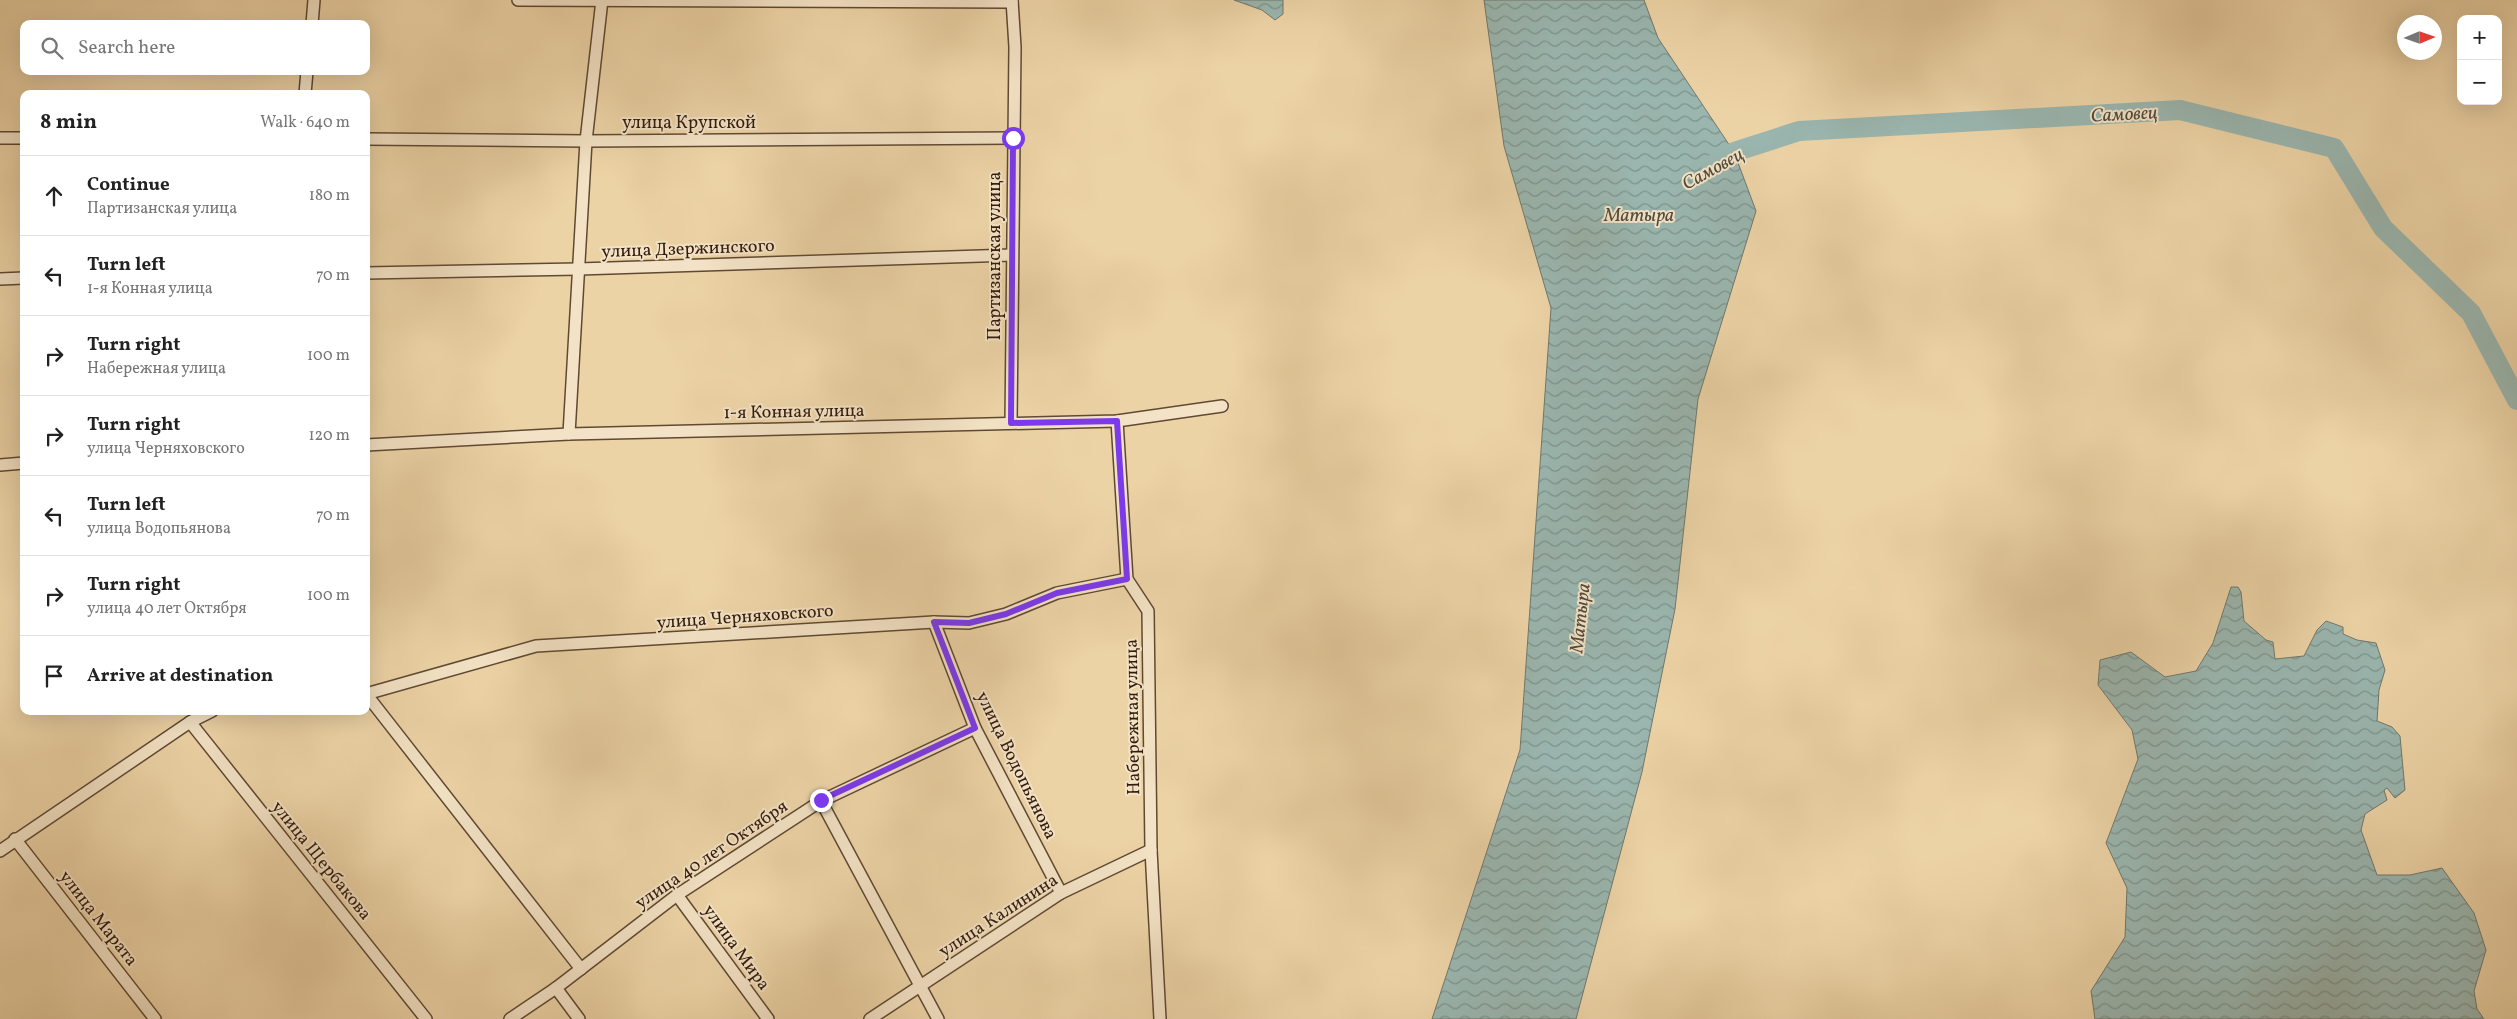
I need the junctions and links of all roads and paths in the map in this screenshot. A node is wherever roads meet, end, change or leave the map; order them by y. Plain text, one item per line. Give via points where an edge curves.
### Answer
1 (314, 0) edge
2 (518, 0) edge
3 (602, 1) edge
4 (1012, 1) edge
5 (312, 20) edge
6 (307, 75) edge
7 (305, 90) edge
8 (0, 138) edge
9 (20, 138) edge
10 (1013, 138) junction
11 (370, 139) edge
12 (586, 140) junction
13 (1012, 255) junction
14 (579, 269) junction
15 (370, 272) edge
16 (20, 278) edge
17 (0, 279) edge
18 (1222, 406) dead end
19 (1117, 421) junction
20 (1011, 423) junction
21 (570, 434) junction
22 (370, 445) edge
23 (20, 463) edge
24 (0, 465) edge
25 (1127, 579) junction
26 (934, 622) junction
27 (370, 693) edge
28 (370, 699) edge
29 (204, 715) edge
30 (190, 722) junction
31 (975, 728) junction
32 (821, 800) junction
33 (15, 839) junction
34 (1151, 850) junction
35 (0, 851) edge
36 (1061, 893) junction
37 (677, 895) junction
38 (581, 969) junction
39 (921, 987) junction
40 (556, 988) junction
41 (155, 1019) edge
42 (426, 1019) edge
43 (510, 1019) edge
44 (579, 1019) edge
45 (768, 1019) edge
46 (870, 1019) edge
47 (938, 1019) edge
48 (1160, 1019) edge

1 - 5 street
2 - 3 street
3 - 4 street
3 - 12 street
4 - 10 street, Партизанская улица via 1015,48
6 - 7 street
8 - 9 street
10 - 12 street, улица Крупской
10 - 13 street, Партизанская улица
11 - 12 street, улица Крупской
12 - 14 street
13 - 14 street, улица Дзержинского
13 - 20 street, Партизанская улица
14 - 15 street, улица Дзержинского
14 - 21 street
16 - 17 street
18 - 19 street, 1-я Конная улица
19 - 20 street, 1-я Конная улица
19 - 25 street, Набережная улица
20 - 21 street, 1-я Конная улица
21 - 22 street, 1-я Конная улица
23 - 24 street
25 - 26 street, улица Черняховского via 1057,593 1006,614 969,623
25 - 34 street, Набережная улица via 1148,611
26 - 27 street, улица Черняховского via 536,646
26 - 31 street, улица Водопьянова
28 - 38 street
29 - 30 street
30 - 33 street
30 - 42 street, улица Щербакова
31 - 32 street, улица 40 лет Октября
31 - 36 street, улица Водопьянова
32 - 37 street, улица 40 лет Октября
32 - 39 street
33 - 35 street
33 - 41 street, улица Марата
34 - 36 street, улица Калинина
34 - 48 street, Набережная улица
36 - 39 street, улица Калинина
37 - 38 street, улица 40 лет Октября
37 - 45 street, улица Мира
38 - 40 street, улица 40 лет Октября
39 - 46 street, улица Калинина
39 - 47 street
40 - 43 street, улица 40 лет Октября
40 - 44 street

